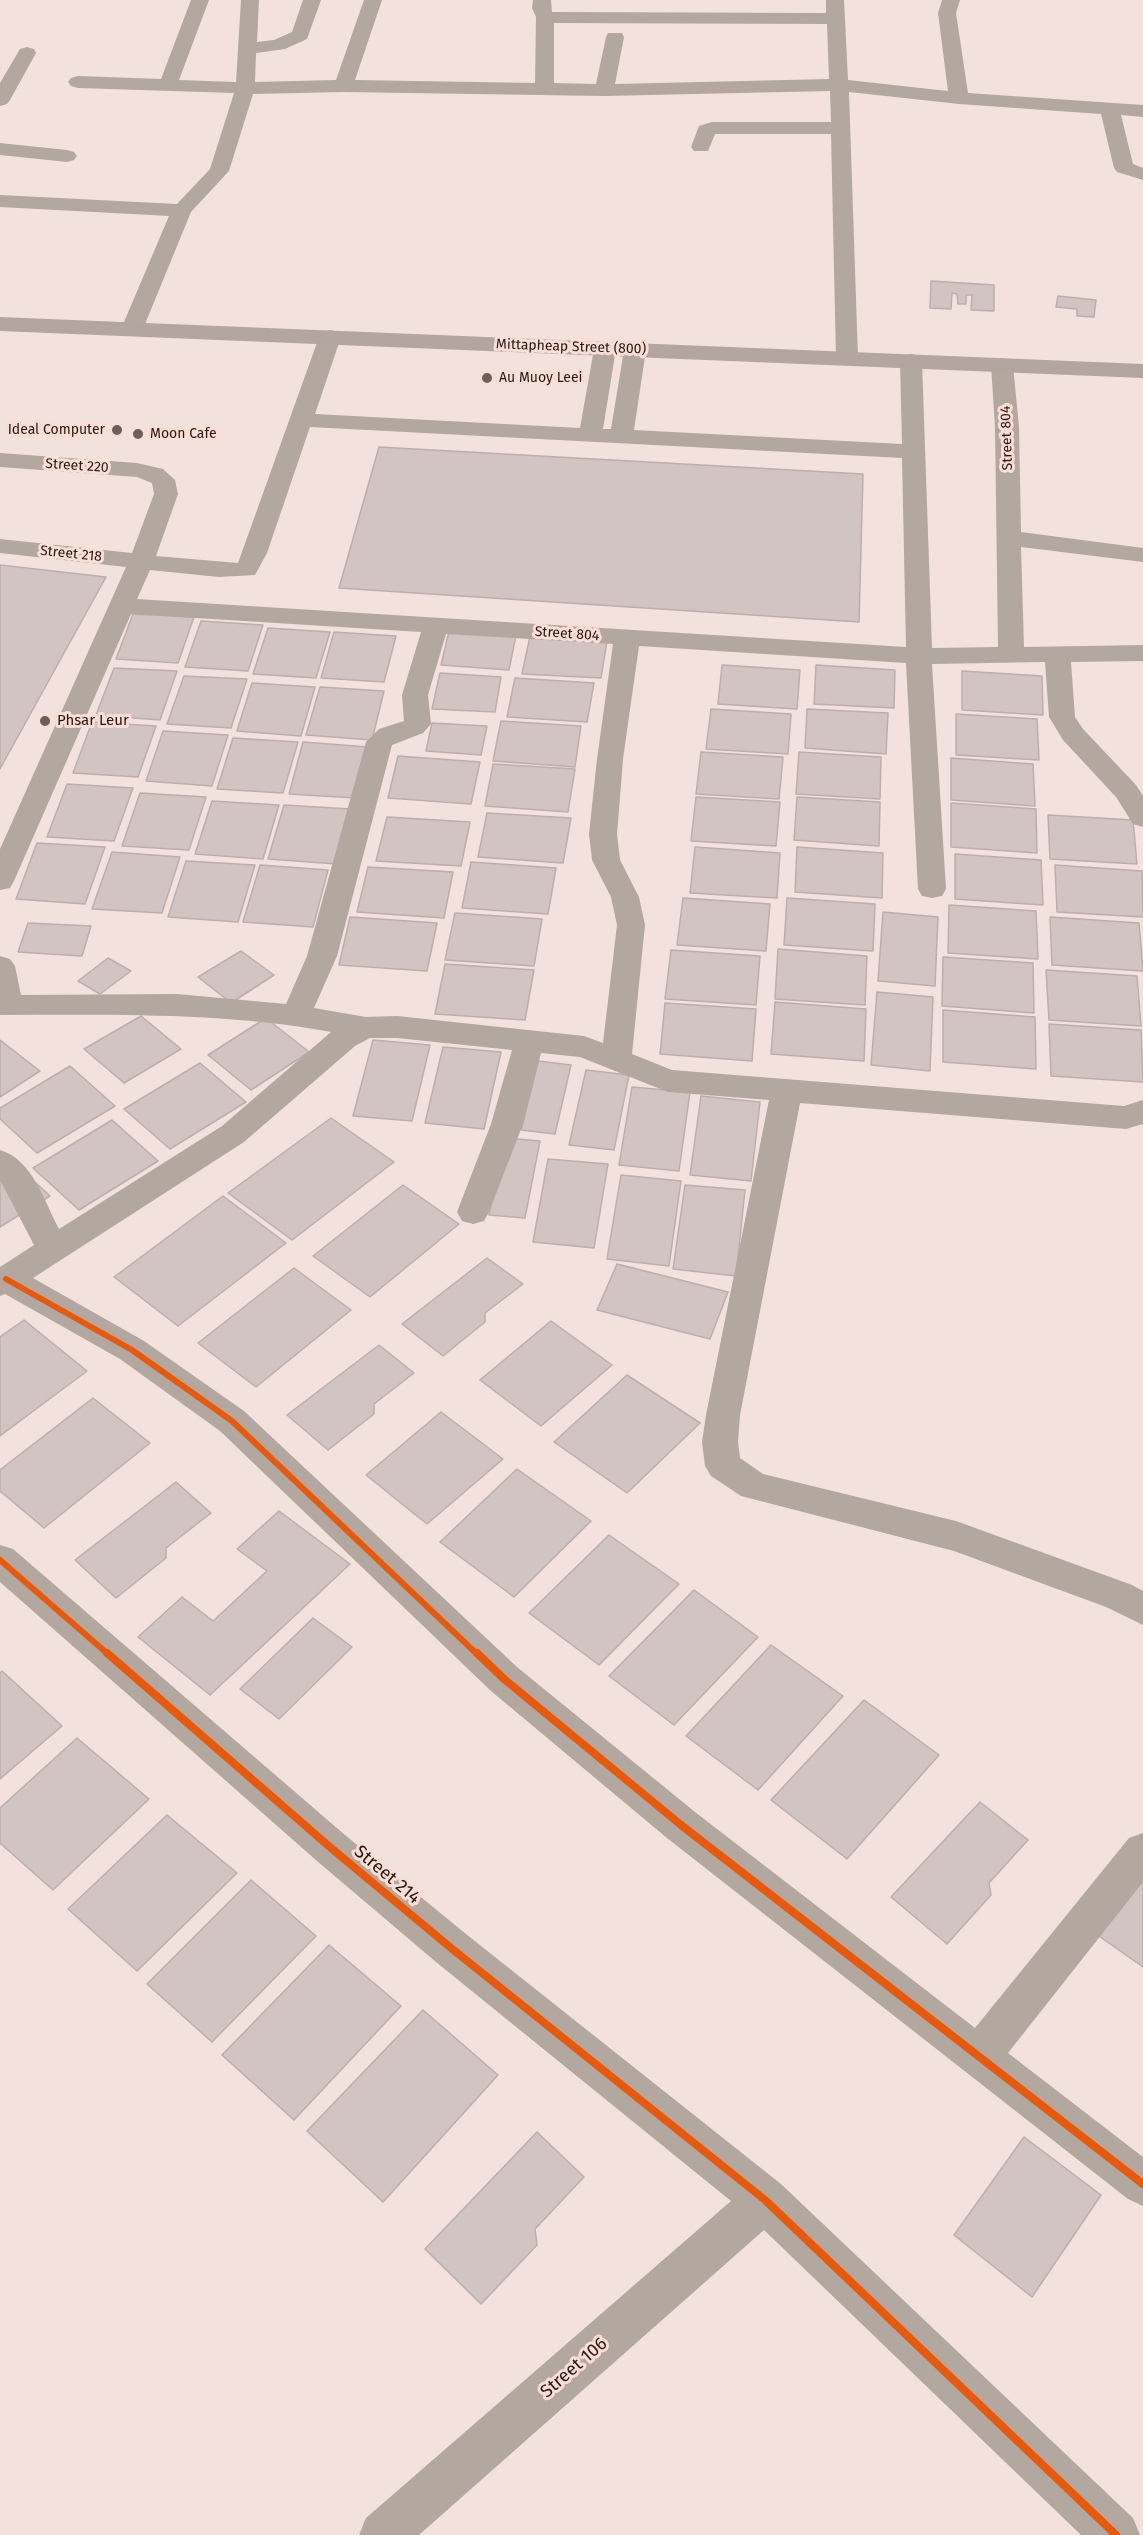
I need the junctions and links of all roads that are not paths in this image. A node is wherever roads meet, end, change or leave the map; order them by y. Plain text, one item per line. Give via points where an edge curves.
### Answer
1 (200, 0) edge
2 (250, 0) edge
3 (312, 0) edge
4 (373, 0) edge
5 (703, 0) edge
6 (951, 0) edge
7 (543, 8) edge
8 (836, 9) edge
9 (705, 19) junction
10 (615, 37) dead end
11 (247, 49) junction
12 (27, 53) dead end
13 (78, 82) dead end
14 (838, 84) junction
15 (168, 85) junction
16 (344, 86) junction
17 (245, 88) junction
18 (544, 89) junction
19 (604, 90) junction
20 (959, 98) junction
21 (0, 100) edge
22 (1109, 108) junction
23 (1143, 111) edge
24 (840, 128) junction
25 (701, 147) dead end
26 (0, 149) edge
27 (67, 156) dead end
28 (1143, 174) edge
29 (0, 201) edge
30 (182, 210) junction
31 (0, 324) edge
32 (132, 329) junction
33 (330, 337) junction
34 (605, 349) junction
35 (635, 350) junction
36 (847, 358) junction
37 (911, 361) junction
38 (1002, 365) junction
39 (1143, 370) edge
40 (301, 420) junction
41 (590, 435) junction
42 (621, 437) junction
43 (913, 452) junction
44 (0, 460) edge
45 (1010, 538) junction
46 (0, 546) edge
47 (1143, 555) edge
48 (141, 562) junction
49 (122, 606) junction
50 (436, 626) junction
51 (627, 638) junction
52 (1058, 653) junction
53 (1143, 654) edge
54 (1011, 655) junction
55 (919, 656) junction
56 (1143, 818) edge
57 (0, 880) edge
58 (932, 889) dead end
59 (0, 966) edge
60 (4, 1005) edge
61 (296, 1015) junction
62 (366, 1028) junction
63 (530, 1042) junction
64 (616, 1060) junction
65 (787, 1090) junction
66 (1143, 1111) edge
67 (0, 1162) edge
68 (473, 1212) dead end
69 (53, 1249) junction
70 (3, 1281) edge
71 (0, 1560) edge
72 (1143, 1609) edge
73 (1143, 1851) edge
74 (979, 2056) junction
75 (1143, 2184) edge
76 (765, 2200) junction
77 (383, 2535) edge
78 (1116, 2535) edge

1 - 15 street
2 - 11 street
3 - 11 street via 300,35 278,45
4 - 16 street
5 - 9 street
6 - 20 street via 947,13
7 - 9 street
7 - 18 street
8 - 9 street
8 - 14 street
10 - 19 street
11 - 17 street
12 - 21 street
13 - 15 street
14 - 19 street
14 - 20 street
14 - 24 street
15 - 17 street
16 - 17 street
16 - 18 street
17 - 30 street via 219,171
18 - 19 street
20 - 22 street
22 - 23 street
22 - 28 street via 1124,168
24 - 25 street via 712,128 706,130
24 - 36 street
26 - 27 street
29 - 30 street
30 - 32 street
31 - 32 main road, Mittapheap Street (800)
32 - 33 main road, Mittapheap Street (800)
33 - 34 main road, Mittapheap Street (800)
33 - 40 street
34 - 35 main road, Mittapheap Street (800)
34 - 41 street
35 - 36 main road, Mittapheap Street (800)
35 - 42 street
36 - 37 main road, Mittapheap Street (800)
37 - 38 main road, Mittapheap Street (800)
37 - 43 street
38 - 39 main road, Mittapheap Street (800)
38 - 45 street, Street 804
40 - 41 street
40 - 48 street, Street 218 via 246,570
41 - 42 street
42 - 43 street
43 - 55 street
44 - 48 street, Street 220 via 155,474 163,480 166,494
45 - 47 street
45 - 54 street, Street 804
46 - 48 street, Street 218
48 - 49 street
49 - 50 street, Street 804
49 - 57 street
50 - 51 street, Street 804
50 - 61 street via 415,695 418,724 413,729 384,735 379,742 322,956
51 - 55 street, Street 804
51 - 64 street via 603,834 606,860 625,897 631,925
52 - 53 street, Street 804
52 - 54 street, Street 804
52 - 56 street via 1062,717 1072,734 1126,791
54 - 55 street, Street 804
55 - 58 street
59 - 60 street
60 - 61 street via 177,1004
61 - 62 street
62 - 63 street
62 - 69 street via 344,1038 233,1134
63 - 64 street via 584,1047
63 - 68 street via 507,1124
64 - 65 street via 668,1081
65 - 66 street via 1126,1118
65 - 72 street via 723,1415 723,1466 754,1486 956,1536 1119,1596
67 - 69 street via 15,1175
69 - 70 street
70 - 74 street via 132,1350 232,1421 504,1679 681,1825
71 - 76 street, Street 214 via 331,1848
73 - 74 street
74 - 75 street
76 - 77 street, Street 106
76 - 78 street, Street 214

